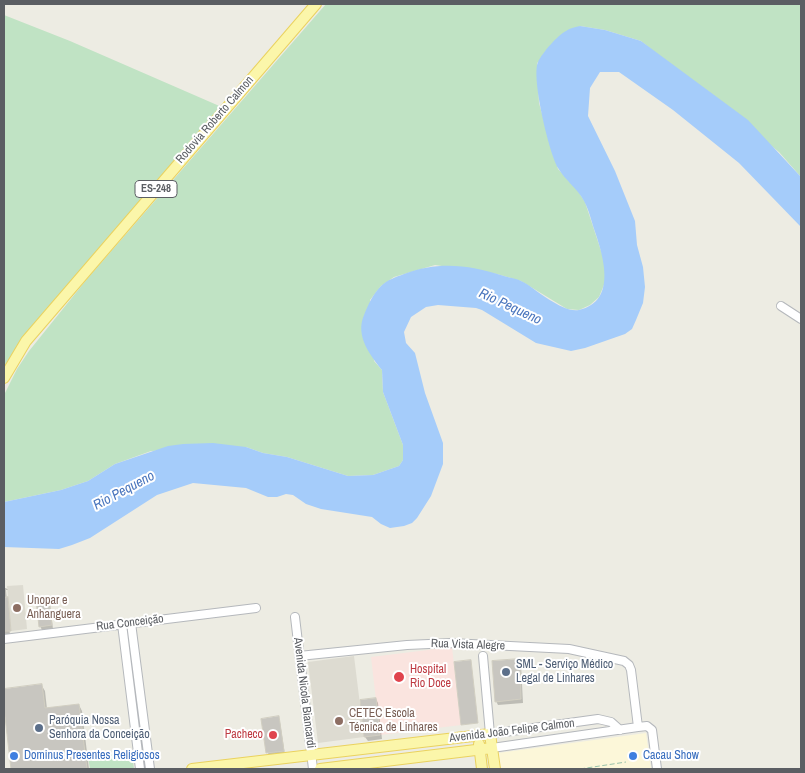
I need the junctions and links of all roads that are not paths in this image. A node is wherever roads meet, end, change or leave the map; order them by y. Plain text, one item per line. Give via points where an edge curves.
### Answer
1 (313, 4) edge
2 (781, 306) dead end
3 (801, 319) edge
4 (4, 378) edge
5 (256, 608) dead end
6 (295, 617) dead end
7 (131, 623) junction
8 (122, 624) junction
9 (4, 639) edge
10 (299, 656) junction
11 (483, 656) dead end
12 (638, 727) junction
13 (620, 730) junction
14 (490, 734) junction
15 (478, 735) junction
16 (492, 748) junction
17 (479, 749) junction
18 (311, 755) junction
19 (140, 769) edge
20 (150, 769) edge
21 (192, 769) edge
22 (313, 769) edge
23 (320, 769) edge
24 (482, 769) edge
25 (495, 769) edge
26 (657, 769) edge

1 - 4 main road, Rodovia Roberto Calmon / ES-248 via 26,341
2 - 3 street
5 - 7 street, Rua Conceição
6 - 10 street, Avenida Nicola Biancardi
7 - 8 street, Rua Conceição
7 - 20 street
8 - 9 street, Rua Conceição
8 - 19 street
10 - 12 street, Rua Vista Alegre via 407,644 569,649 624,661 629,665
10 - 18 street, Avenida Nicola Biancardi
11 - 14 street
12 - 13 street, Avenida João Felipe Calmon
12 - 26 street via 647,726 652,730
13 - 14 street, Avenida João Felipe Calmon via 611,722 598,720
13 - 16 street, Avenida João Felipe Calmon
14 - 15 main road, Avenida João Felipe Calmon
14 - 16 main road
15 - 17 main road
15 - 18 main road, Avenida João Felipe Calmon
16 - 17 main road, Avenida João Felipe Calmon
16 - 25 main road
17 - 23 main road, Avenida João Felipe Calmon
17 - 24 main road
18 - 21 main road, Avenida João Felipe Calmon
18 - 22 street, Avenida Nicola Biancardi

